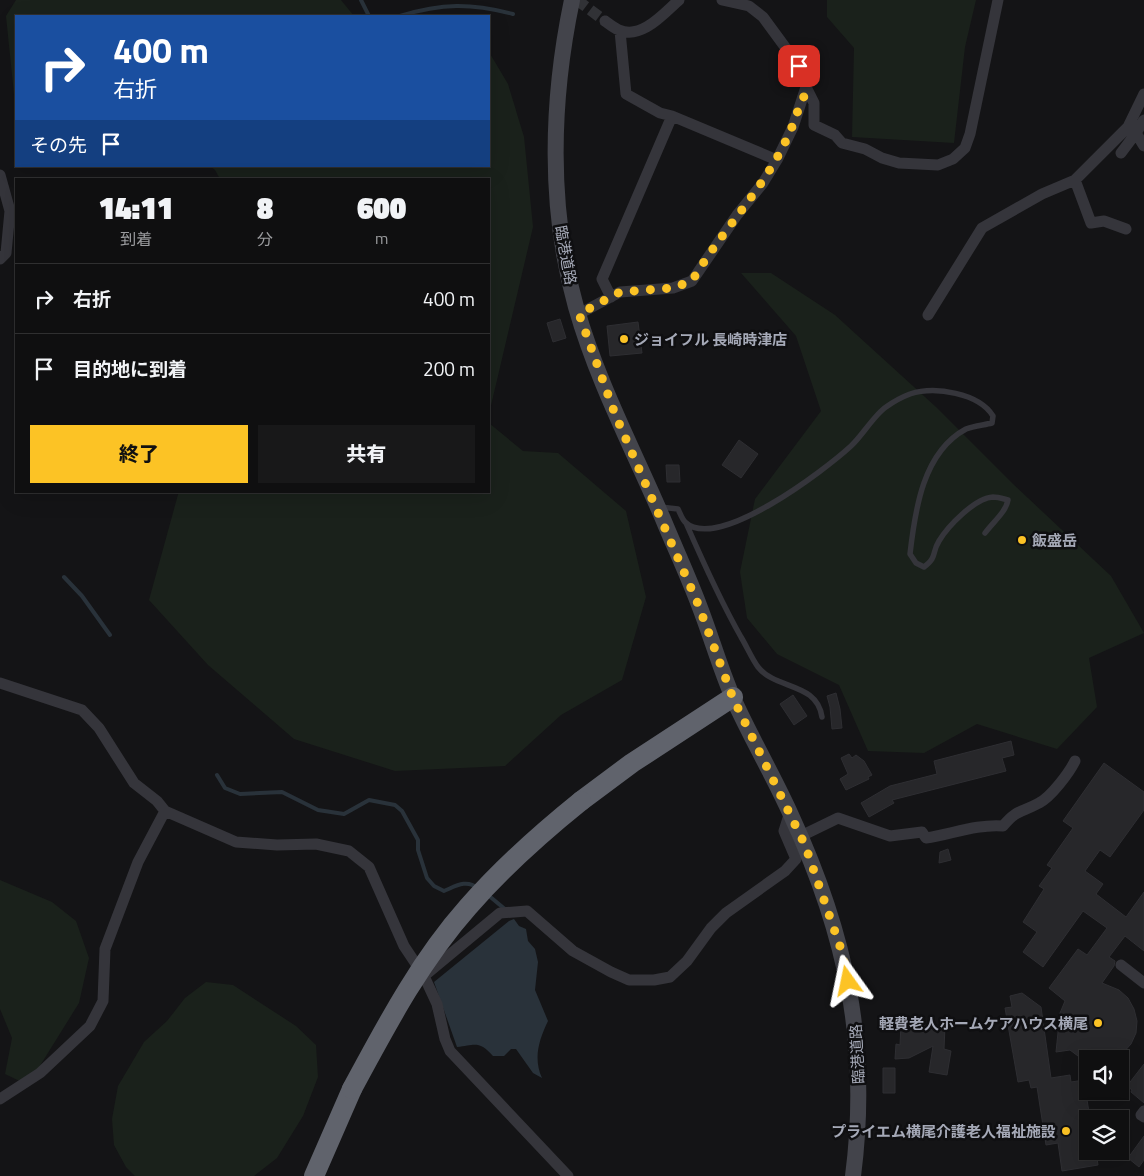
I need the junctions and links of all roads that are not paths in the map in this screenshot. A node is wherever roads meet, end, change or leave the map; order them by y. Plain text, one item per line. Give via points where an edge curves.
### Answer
1 (572, 0) edge
2 (679, 0) edge
3 (722, 0) edge
4 (998, 0) edge
5 (605, 21) tunnel mouth
6 (620, 30) junction
7 (806, 87) junction
8 (1144, 94) edge
9 (672, 116) junction
10 (1144, 120) edge
11 (1136, 133) junction
12 (1144, 146) edge
13 (1121, 154) dead end
14 (777, 160) junction
15 (0, 175) edge
16 (1075, 180) junction
17 (1126, 229) dead end
18 (8, 255) edge
19 (611, 297) junction
20 (579, 314) junction
21 (928, 315) dead end
22 (657, 506) junction
23 (686, 522) junction
24 (986, 532) dead end
25 (0, 683) edge
26 (733, 698) junction
27 (822, 717) dead end
28 (1075, 761) dead end
29 (165, 811) junction
30 (790, 812) junction
31 (801, 836) junction
32 (1120, 965) dead end
33 (424, 976) junction
34 (1144, 983) edge
35 (0, 1099) edge
36 (1144, 1111) edge
37 (1144, 1117) edge
38 (314, 1176) edge
39 (568, 1176) edge
40 (853, 1176) edge

1 - 20 street, 臨港道路 via 562,47 556,147 561,234
2 - 6 street via 655,21 637,31
3 - 7 street via 749,6 763,17 799,66
4 - 7 street via 970,134 965,148 953,159 938,165 899,164 842,143 835,135 814,125 814,103
5 - 6 street
6 - 9 street via 626,94
7 - 14 street via 793,127
8 - 16 street via 1128,126
9 - 14 street
9 - 19 street via 602,279
10 - 11 street
11 - 12 street
11 - 13 street
14 - 19 street via 692,281 672,288 620,292
15 - 18 street via 10,211
16 - 17 street via 1091,222 1104,221
16 - 21 street via 1042,194 982,228
19 - 20 street
20 - 22 street, 臨港道路 via 615,414
22 - 23 lane via 678,509
22 - 26 street, 臨港道路
23 - 24 lane via 700,528 715,527 738,521 783,498 851,446 884,408 910,394 932,392 972,398 993,416 992,423 967,429 944,444 934,460 920,494 910,554 916,563 924,567 933,560 938,542 976,503 992,497 1008,500 1006,508
23 - 27 lane via 717,595 759,668 814,700
25 - 29 street via 82,710 99,728 134,783
26 - 30 street, 臨港道路
26 - 38 highway, bridge via 632,763 581,801 535,838 467,908 433,951 404,996 352,1089
28 - 31 street via 1070,772 1042,802 1013,814 1003,826 967,828 926,838 922,832 890,836 838,818
29 - 33 street via 236,842 316,844 349,852 368,867 404,946
29 - 35 street via 138,862 105,949 103,1001 90,1026 40,1073
30 - 31 street, 臨港道路
30 - 33 street via 784,831 796,858 785,871 726,913 670,977 629,980 611,972 573,951 527,911 500,913
31 - 40 street, 臨港道路 via 842,952 851,995 859,1070 859,1123
32 - 34 street
33 - 39 street via 437,1004 450,1051
36 - 37 street via 1141,1115

